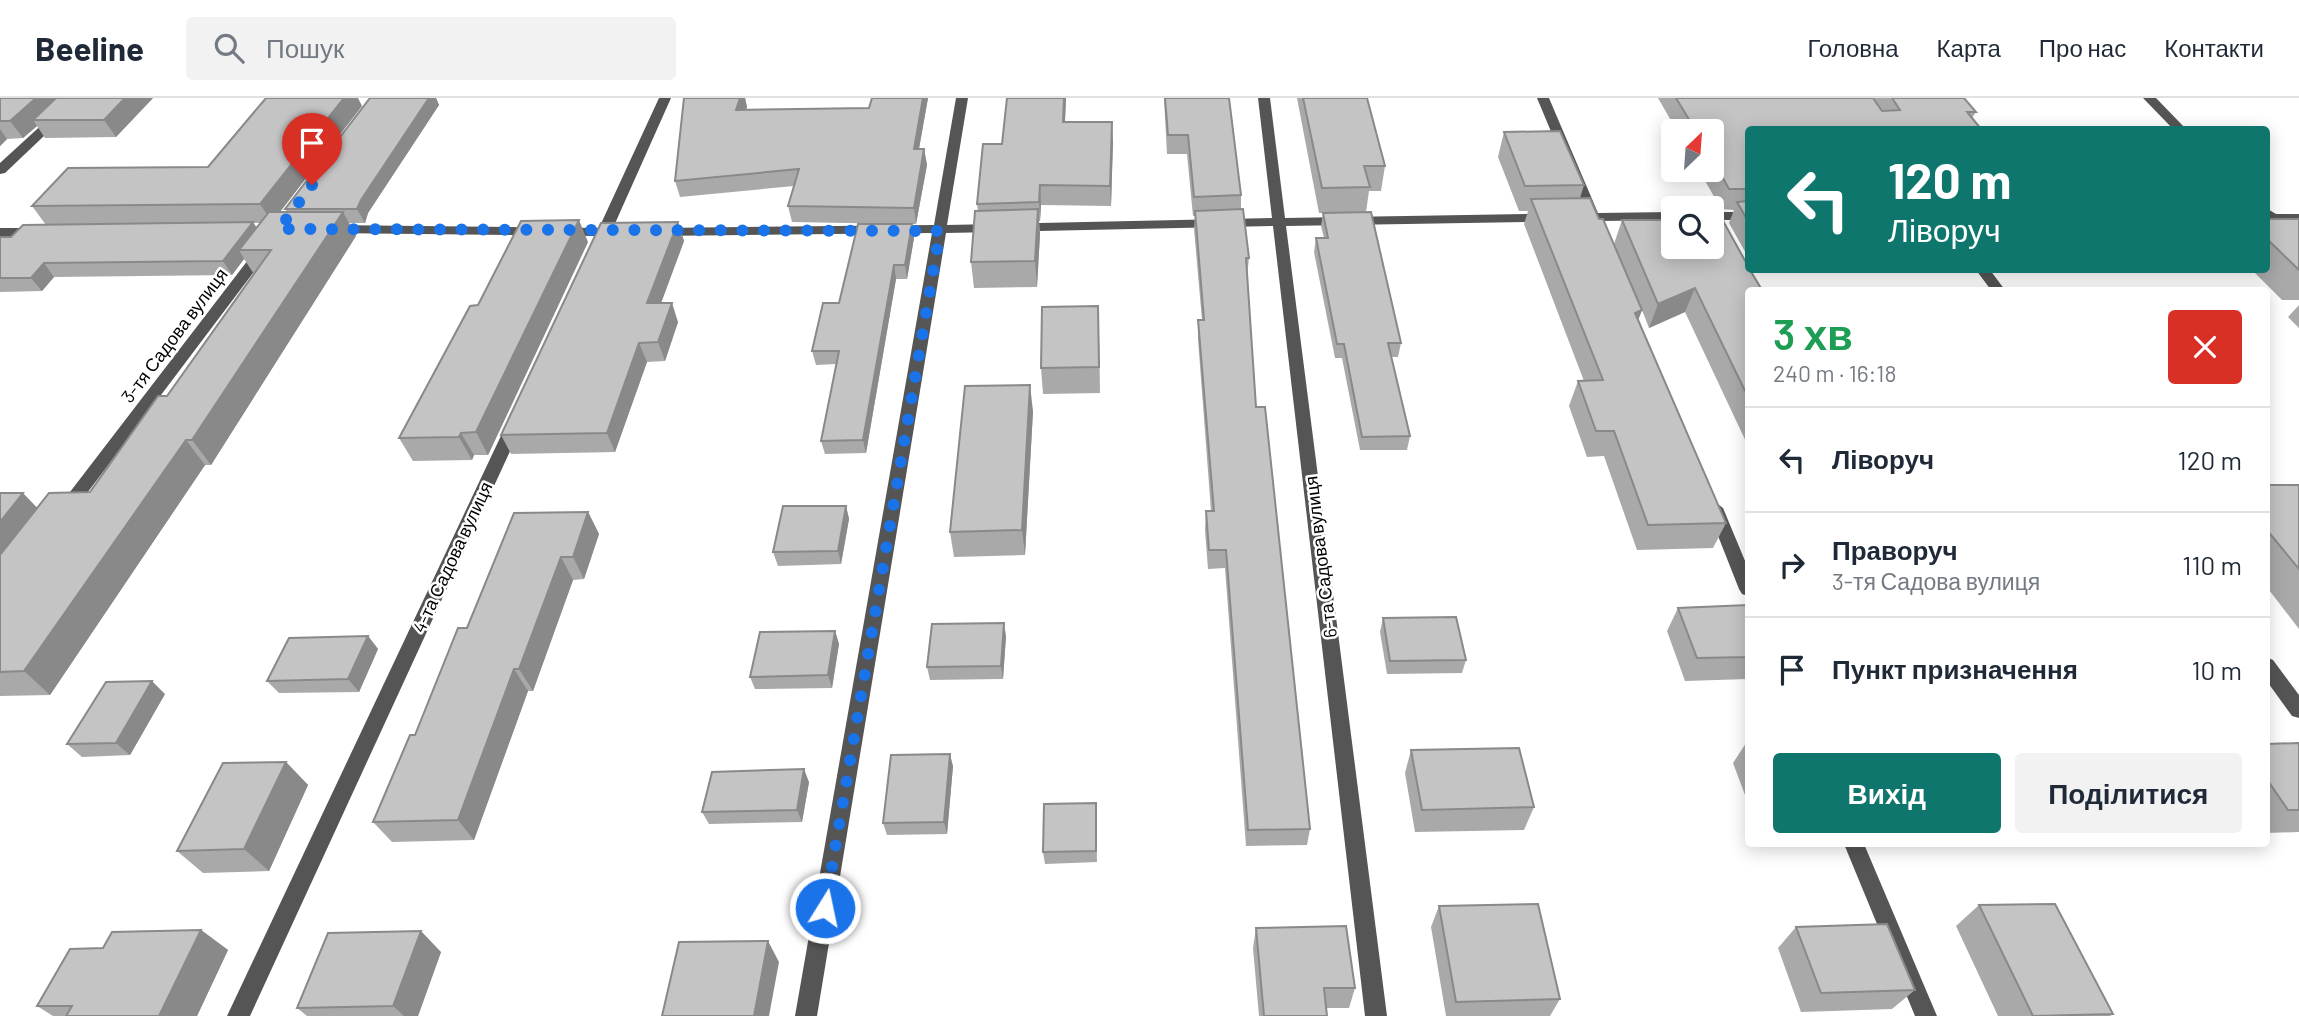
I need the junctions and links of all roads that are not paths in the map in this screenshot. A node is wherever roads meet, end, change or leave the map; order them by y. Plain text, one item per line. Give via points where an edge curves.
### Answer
1 (78, 98) edge
2 (665, 98) edge
3 (962, 98) edge
4 (1264, 98) edge
5 (1543, 98) edge
6 (2149, 98) edge
7 (2178, 126) edge
8 (0, 170) edge
9 (1724, 216) edge
10 (1745, 216) edge
11 (2270, 216) edge
12 (1661, 217) edge
13 (2270, 218) edge
14 (2299, 218) edge
15 (1279, 220) junction
16 (1596, 223) junction
17 (319, 229) edge
18 (940, 231) junction
19 (0, 232) edge
20 (56, 232) edge
21 (605, 232) junction
22 (270, 240) edge
23 (2299, 244) edge
24 (593, 257) edge
25 (522, 409) edge
26 (1711, 499) edge
27 (59, 518) edge
28 (1745, 582) edge
29 (2270, 670) edge
30 (2299, 710) edge
31 (1855, 847) edge
32 (238, 1016) edge
33 (806, 1016) edge
34 (1377, 1016) edge
35 (1926, 1016) edge

1 - 8 street
2 - 21 street
3 - 18 street
4 - 15 street, 6-та Садова вулиця
5 - 16 street
6 - 7 street
9 - 10 street
11 - 14 street
12 - 16 street
13 - 23 street
15 - 16 street
15 - 18 street
15 - 34 street, 6-та Садова вулиця
17 - 21 street
18 - 21 street
18 - 33 street
19 - 20 street
21 - 24 street
22 - 27 street, 3-тя Садова вулиця
25 - 32 street, 4-та Садова вулиця
26 - 28 street
29 - 30 street
31 - 35 street

